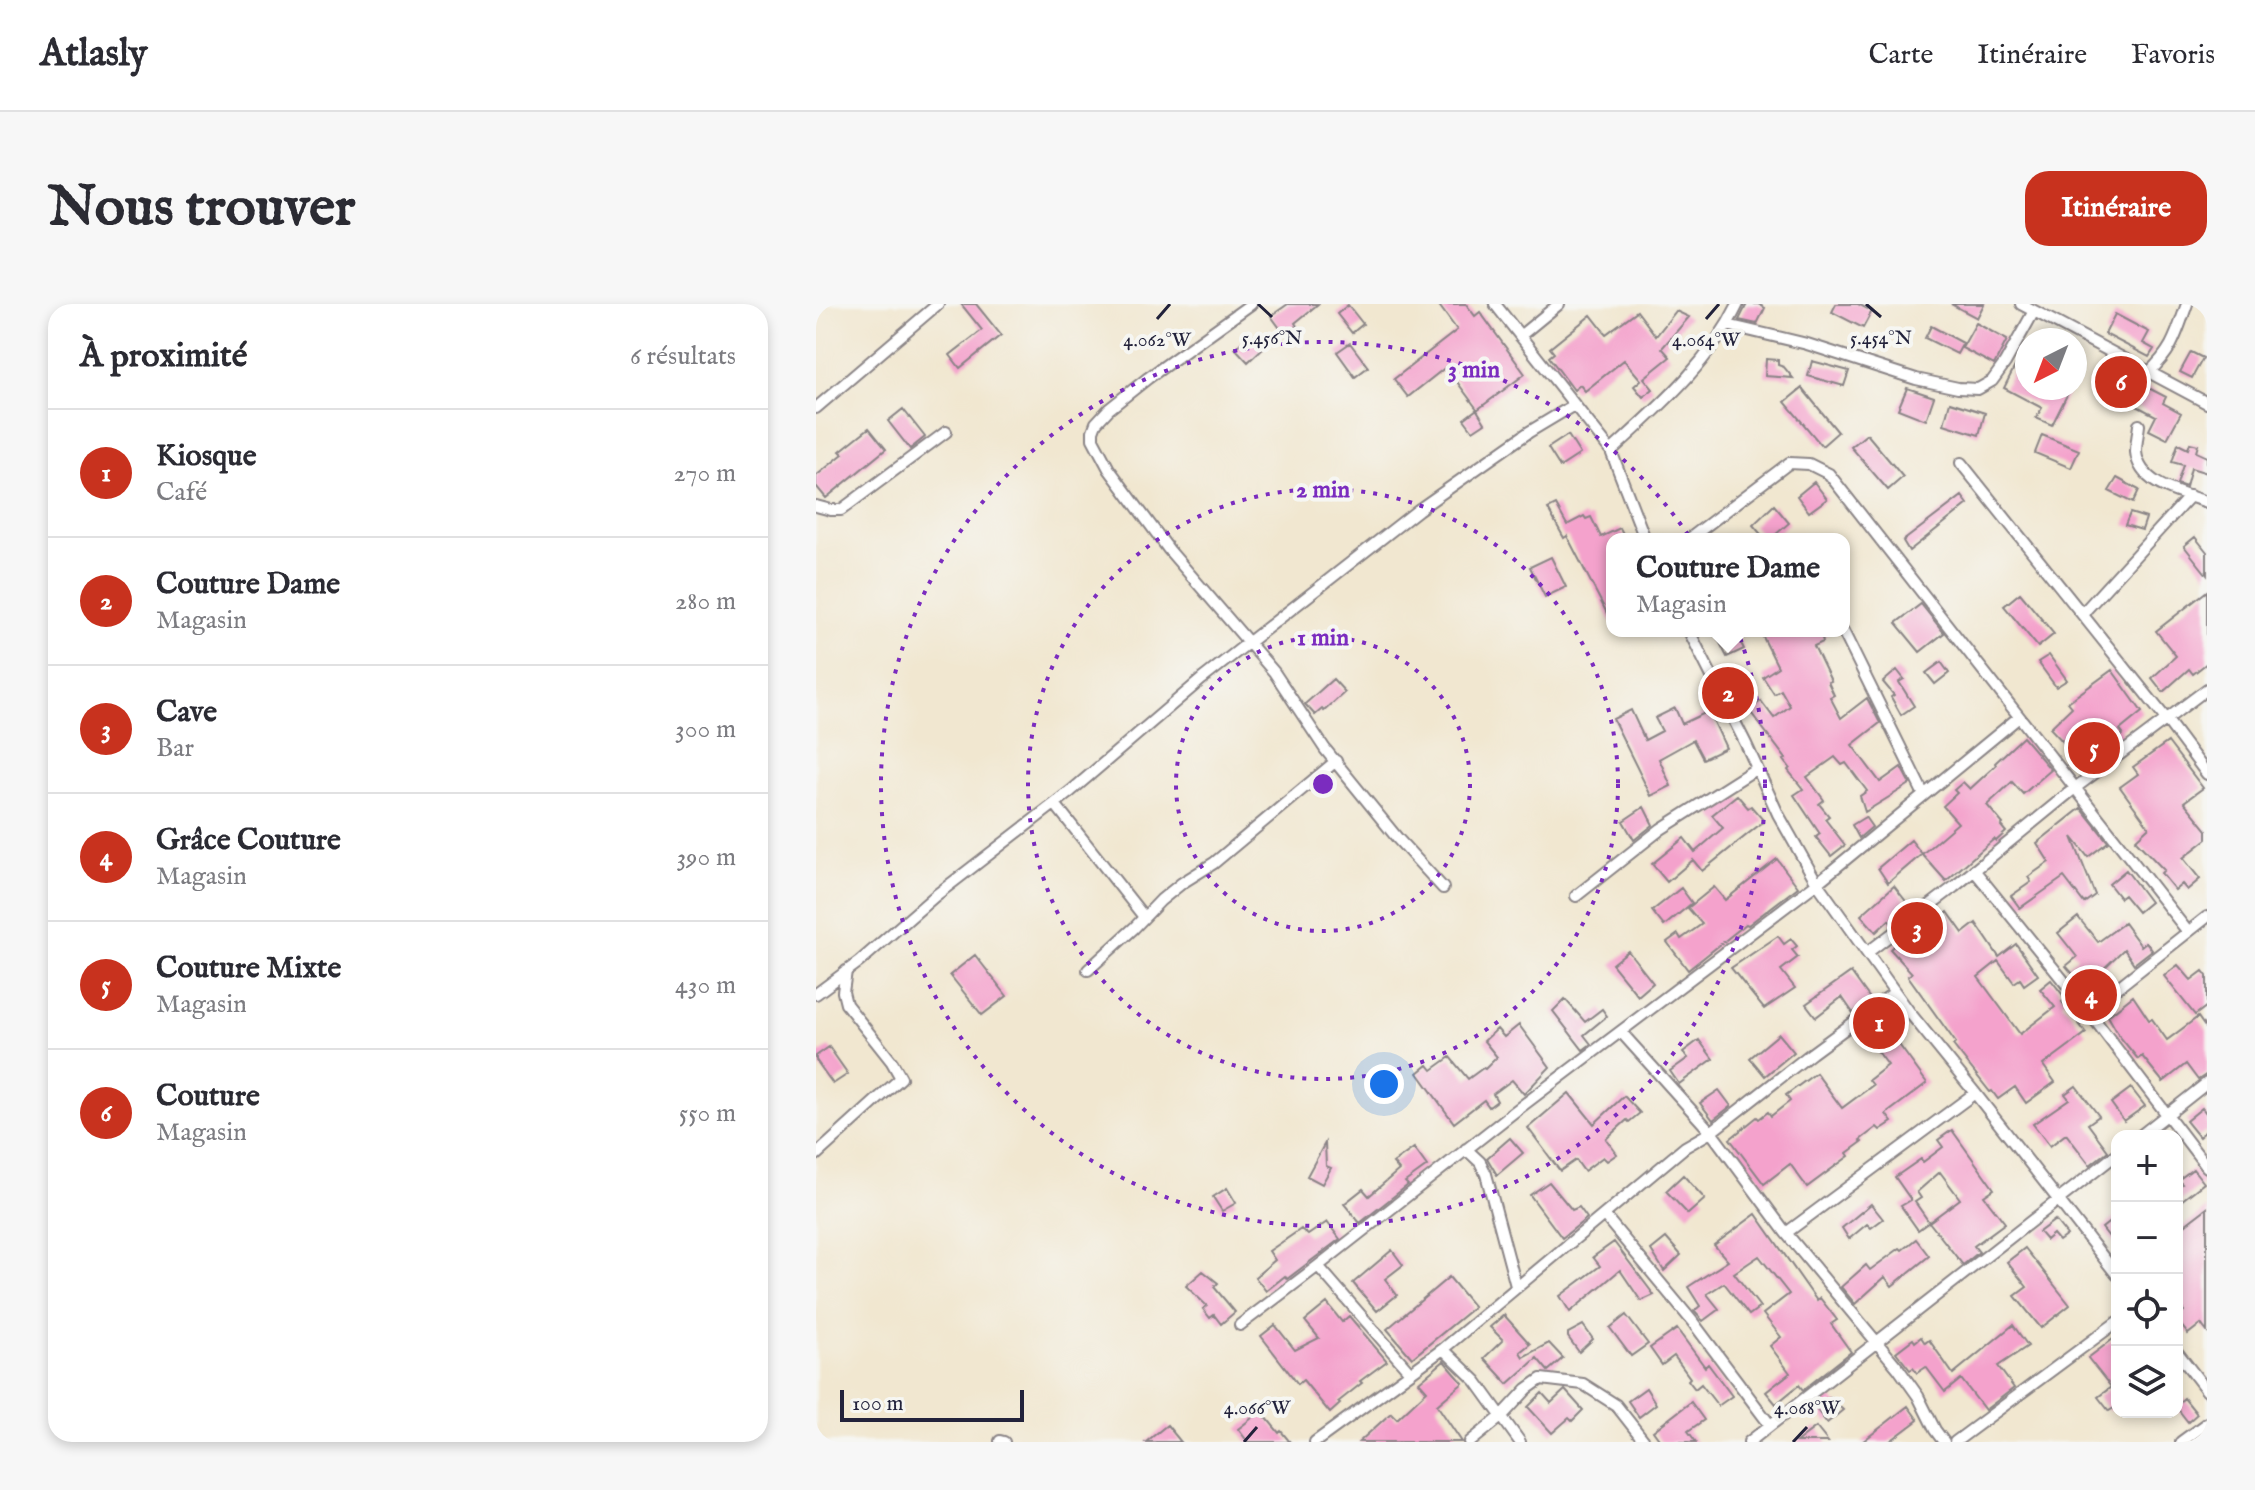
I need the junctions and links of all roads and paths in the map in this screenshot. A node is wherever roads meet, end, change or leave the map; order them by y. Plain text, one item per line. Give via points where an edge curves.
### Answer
1 (938, 304) edge
2 (1251, 304) edge
3 (1495, 304) edge
4 (1559, 304) edge
5 (1738, 304) edge
6 (2021, 304) edge
7 (2187, 304) edge
8 (2034, 311) junction
9 (1727, 325) junction
10 (1520, 336) junction
11 (2148, 373) junction
12 (2207, 403) edge
13 (1574, 405) junction
14 (816, 408) edge
15 (2139, 425) dead end
16 (946, 432) dead end
17 (1611, 451) junction
18 (1961, 463) dead end
19 (2190, 496) junction
20 (2207, 502) edge
21 (816, 506) edge
22 (1643, 533) edge
23 (1697, 533) edge
24 (2082, 614) junction
25 (1692, 637) edge
26 (1846, 637) edge
27 (1248, 643) junction
28 (2207, 689) edge
29 (2019, 717) junction
30 (2166, 719) junction
31 (1336, 761) junction
32 (1757, 768) junction
33 (2207, 774) edge
34 (2075, 788) junction
35 (1924, 795) junction
36 (1055, 804) junction
37 (1974, 870) junction
38 (1817, 883) junction
39 (1443, 888) dead end
40 (1576, 896) dead end
41 (1144, 917) junction
42 (2207, 917) edge
43 (2188, 932) junction
44 (1868, 952) junction
45 (1088, 970) dead end
46 (846, 971) junction
47 (1895, 992) junction
48 (816, 994) edge
49 (2088, 1011) junction
50 (1621, 1032) junction
51 (2207, 1083) edge
52 (1975, 1093) junction
53 (2167, 1114) junction
54 (2147, 1130) edge
55 (1711, 1132) junction
56 (1466, 1149) junction
57 (816, 1155) edge
58 (2111, 1159) edge
59 (2207, 1167) edge
60 (2060, 1201) junction
61 (1604, 1215) junction
62 (1786, 1233) junction
63 (1318, 1266) junction
64 (2116, 1274) edge
65 (1516, 1286) junction
66 (1240, 1325) dead end
67 (2111, 1326) edge
68 (1876, 1343) junction
69 (1443, 1349) junction
70 (2183, 1360) edge
71 (1410, 1372) junction
72 (2207, 1391) edge
73 (1501, 1417) junction
74 (2207, 1423) edge
75 (1770, 1425) junction
76 (1315, 1442) edge
77 (1470, 1442) edge
78 (1520, 1442) edge
79 (1645, 1442) edge
80 (1749, 1442) edge
81 (1944, 1442) edge
82 (1955, 1442) edge
83 (2181, 1442) edge

1 - 14 street
2 - 27 street via 1118,401 1093,431 1109,469
3 - 10 street
4 - 10 street
5 - 9 street
6 - 8 street
7 - 11 street via 2174,342
8 - 9 street via 2005,363 1978,389 1916,379
8 - 11 street
9 - 17 street via 1680,387
10 - 13 street
11 - 12 street
13 - 17 street
13 - 27 street via 1418,510
15 - 19 street via 2136,450 2147,477
16 - 21 street via 841,510
17 - 22 street
18 - 24 street
19 - 20 street
19 - 24 street
23 - 29 street via 1789,463 1809,464 1829,474
24 - 30 street
25 - 32 street
26 - 35 street
27 - 31 street
27 - 36 street
28 - 30 street
29 - 34 street
29 - 35 street
30 - 33 street
30 - 34 street
31 - 39 street
31 - 41 street
32 - 38 street
32 - 40 street via 1661,829
34 - 37 street
34 - 43 street
35 - 38 street
36 - 41 street
36 - 46 street
37 - 44 street
37 - 49 street
38 - 44 street
38 - 50 street
41 - 45 street
42 - 43 street
43 - 49 street
44 - 47 street
46 - 48 street
46 - 57 street via 846,1004 901,1078
47 - 52 street
47 - 55 street
49 - 53 street
50 - 55 street
50 - 56 street
51 - 53 street
52 - 60 street
52 - 62 street
53 - 54 street
53 - 59 street
55 - 61 street via 1685,1147
55 - 62 street
56 - 63 street
56 - 65 street via 1486,1174
58 - 60 street
60 - 64 street
60 - 68 street
61 - 65 street
61 - 75 street
62 - 68 street
63 - 66 street
63 - 71 street
65 - 69 street
67 - 82 street
68 - 75 street
68 - 81 street via 1918,1396
69 - 71 street
69 - 73 street via 1476,1381
70 - 72 street
71 - 76 street
73 - 77 street
73 - 78 street
73 - 79 street via 1541,1379 1583,1384 1616,1405
74 - 83 street
75 - 80 street

